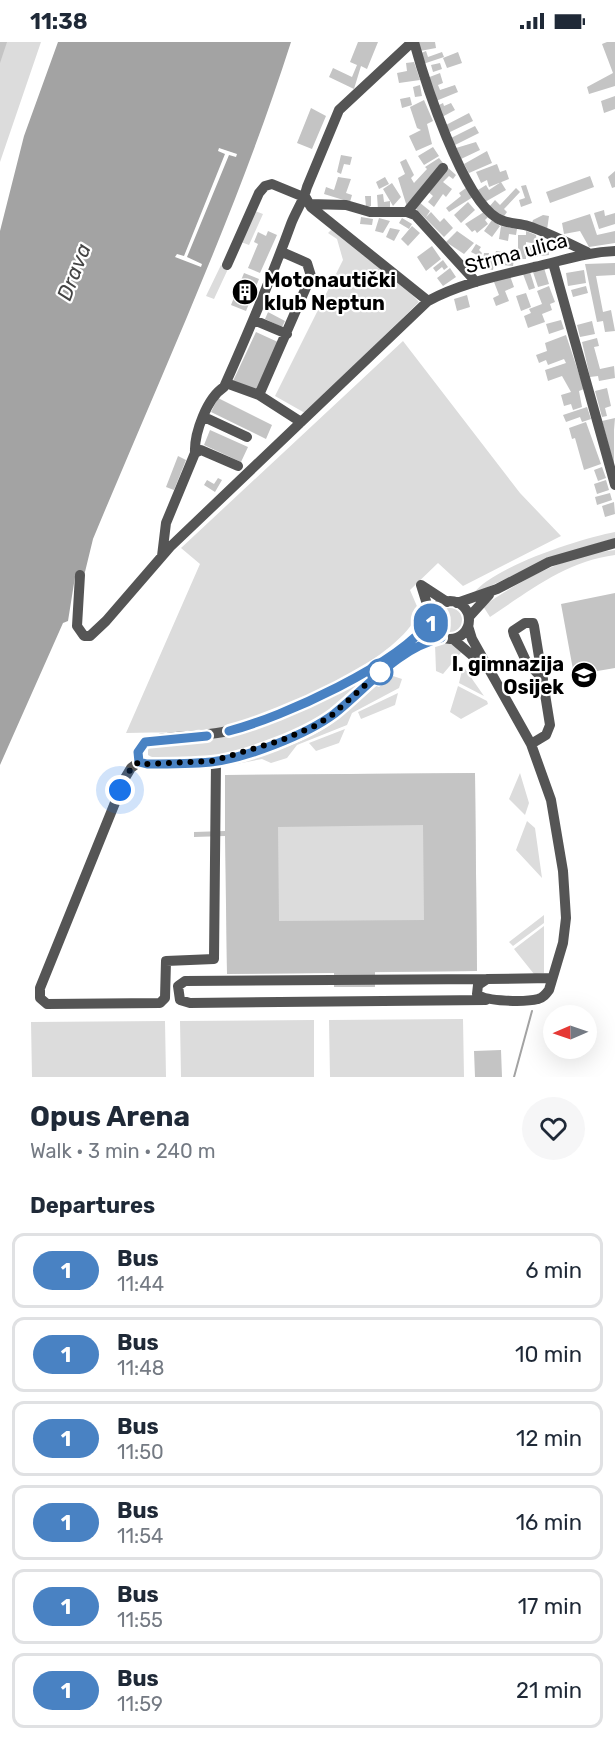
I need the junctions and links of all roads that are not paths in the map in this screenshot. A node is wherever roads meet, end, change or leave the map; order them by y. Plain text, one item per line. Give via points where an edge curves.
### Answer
1 (413, 42) edge
2 (442, 168) dead end
3 (307, 201) junction
4 (341, 205) junction
5 (407, 212) junction
6 (331, 223) junction
7 (615, 251) edge
8 (282, 252) junction
9 (587, 252) junction
10 (553, 263) junction
11 (227, 265) dead end
12 (476, 282) junction
13 (428, 300) junction
14 (254, 320) junction
15 (287, 334) junction
16 (226, 383) junction
17 (259, 395) junction
18 (204, 417) junction
19 (301, 422) junction
20 (247, 436) dead end
21 (195, 453) junction
22 (238, 466) dead end
23 (615, 485) edge
24 (615, 543) edge
25 (162, 556) junction
26 (80, 575) dead end
27 (496, 589) junction
28 (452, 602) junction
29 (431, 618) junction
30 (468, 621) junction
31 (441, 638) junction
32 (453, 639) junction
33 (492, 673) junction
34 (543, 679) junction
35 (531, 744) junction
36 (216, 761) junction
37 (139, 762) junction
38 (552, 978) junction
39 (487, 979) junction
40 (423, 980) junction
41 (289, 981) junction
42 (423, 1000) junction
43 (486, 1000) junction
44 (183, 1002) junction
45 (289, 1002) junction
46 (160, 1003) junction

1 - 3 street via 339,110 307,187
1 - 9 street via 437,118 487,210 500,220 525,225
2 - 5 street
3 - 4 street
3 - 6 street
3 - 8 street via 294,216
3 - 11 street via 272,184 265,186
4 - 5 street via 370,212
4 - 6 street via 333,211
5 - 12 street via 415,215
6 - 13 street
7 - 9 street, Strma ulica
8 - 14 street
8 - 15 street via 311,268
9 - 10 street, Strma ulica
10 - 12 street, Strma ulica
10 - 23 street
12 - 13 street, Strma ulica
13 - 19 street
14 - 15 street
14 - 16 street
15 - 17 street
16 - 17 street
16 - 18 street via 214,393
17 - 19 street
18 - 20 street
18 - 21 street
19 - 25 street
21 - 22 street via 201,450
21 - 25 street via 166,523
24 - 27 street via 549,562
25 - 26 street via 90,636 84,636 76,626
27 - 28 street
27 - 30 street
28 - 29 street via 436,607
28 - 29 street via 421,585
28 - 30 street
29 - 31 street via 433,629
29 - 37 street via 418,635 381,662 300,704 229,731 145,742 138,752
30 - 32 street via 464,634
30 - 33 street via 472,639
31 - 32 street
31 - 36 street via 425,642 398,659 315,726
32 - 33 street
33 - 35 street
34 - 34 street via 534,626 525,623 513,631 514,635 526,661
34 - 35 street via 550,730
35 - 38 street via 551,800 563,871 565,931
36 - 37 street
36 - 46 street via 216,954 207,961 166,961 166,993
37 - 46 street via 125,778 40,988 40,998 47,1004
38 - 39 street
38 - 43 street via 549,990 540,999
39 - 40 street
39 - 43 street via 476,989
40 - 41 street
40 - 42 street
41 - 44 street via 185,981 178,986 178,997
41 - 45 street
42 - 43 street
42 - 45 street
44 - 45 street
44 - 46 street

